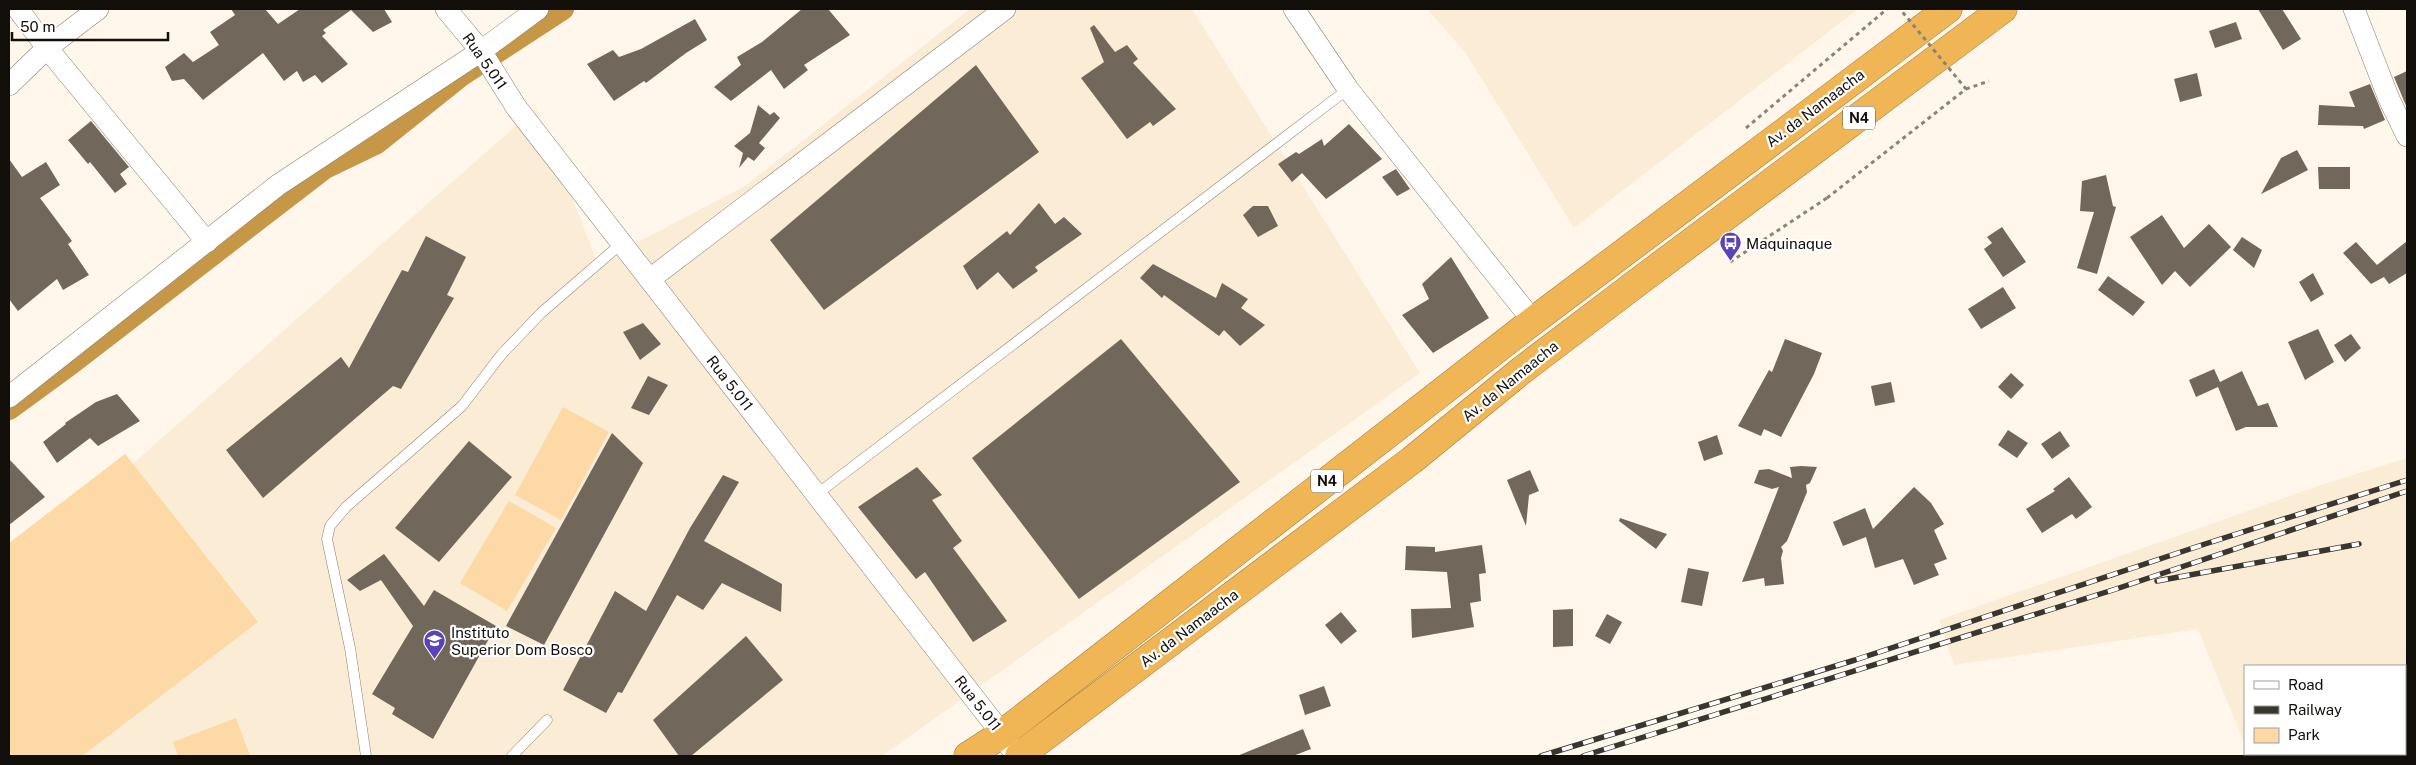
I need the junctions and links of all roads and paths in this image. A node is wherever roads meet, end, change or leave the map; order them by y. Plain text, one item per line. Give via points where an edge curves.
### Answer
1 (18, 9) edge
2 (98, 9) edge
3 (446, 9) edge
4 (538, 9) edge
5 (1005, 9) edge
6 (1294, 9) edge
7 (1887, 9) edge
8 (1900, 9) edge
9 (1948, 9) edge
10 (2003, 9) edge
11 (2354, 9) edge
12 (47, 48) junction
13 (481, 51) junction
14 (1989, 81) dead end
15 (9, 85) edge
16 (1348, 88) junction
17 (1966, 89) junction
18 (1751, 124) dead end
19 (2407, 136) edge
20 (207, 242) junction
21 (622, 243) junction
22 (1730, 262) dead end
23 (650, 279) junction
24 (1533, 321) junction
25 (9, 396) edge
26 (817, 494) junction
27 (547, 720) dead end
28 (1008, 745) edge
29 (366, 756) edge
30 (512, 756) edge
31 (968, 756) edge
32 (1019, 756) edge

1 - 12 street
2 - 12 street
3 - 13 street, Rua 5.011
4 - 13 street
5 - 23 street
6 - 16 street
7 - 18 path
8 - 17 path, bridge
9 - 24 highway, Av. da Namaacha / N4
10 - 32 highway, Av. da Namaacha / N4 via 1623,293 1412,460
11 - 19 street
12 - 15 street
12 - 20 street
13 - 20 street via 278,185
13 - 21 street, Rua 5.011 via 516,107
14 - 17 path
16 - 24 street
16 - 26 lane
17 - 22 path, bridge via 1827,198
20 - 25 street
21 - 23 street, Rua 5.011
21 - 29 lane via 540,313 501,355 462,406 346,507 330,526 327,539 350,648
23 - 26 street, Rua 5.011
24 - 28 highway, Av. da Namaacha / N4
26 - 28 street, Rua 5.011
27 - 30 lane
28 - 31 highway, Av. da Namaacha / N4

